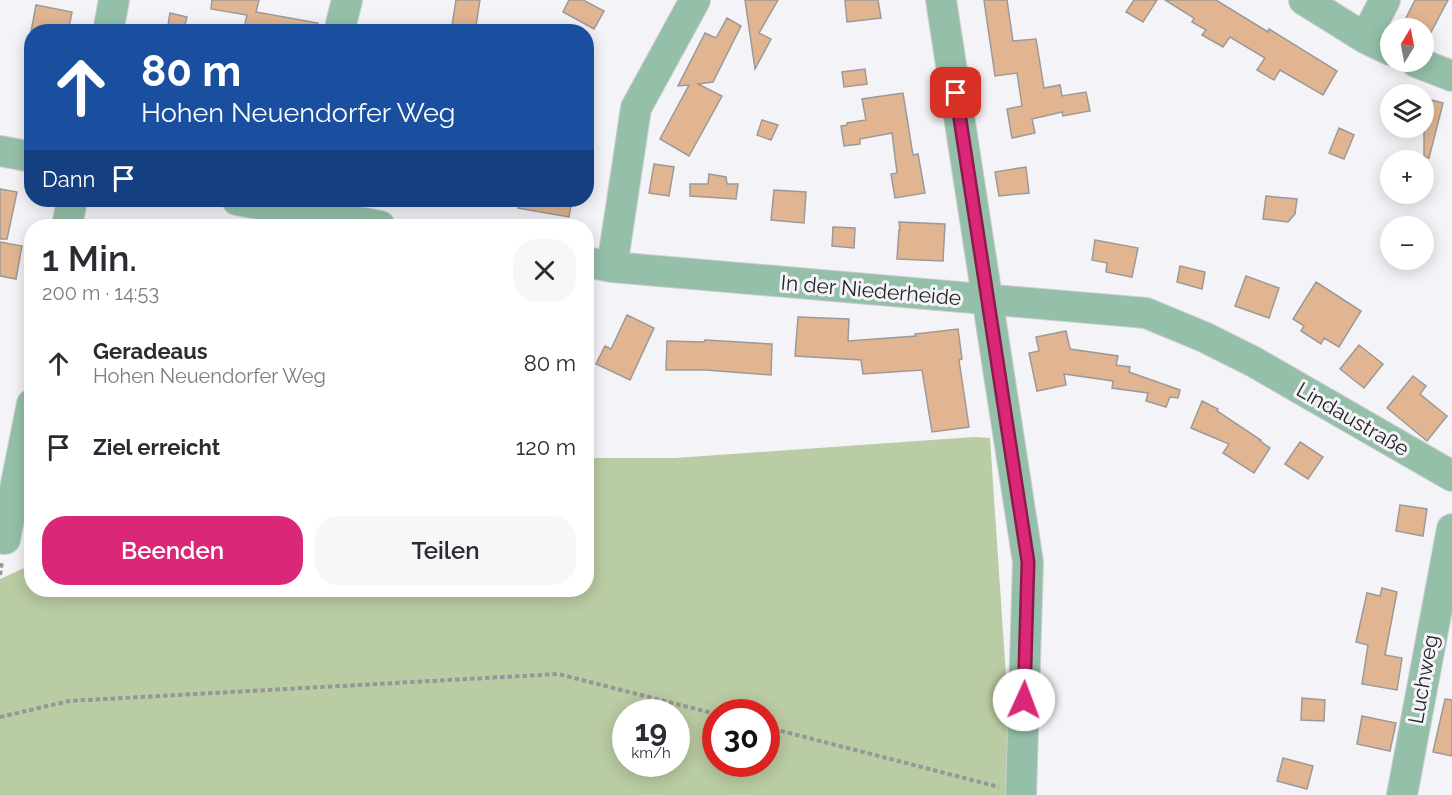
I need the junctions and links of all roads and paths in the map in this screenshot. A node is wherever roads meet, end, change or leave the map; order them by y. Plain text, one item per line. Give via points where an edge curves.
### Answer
1 (114, 0) edge
2 (347, 0) edge
3 (695, 0) edge
4 (941, 0) edge
5 (1304, 0) edge
6 (1385, 0) edge
7 (110, 24) edge
8 (341, 24) edge
9 (1378, 44) edge
10 (0, 151) edge
11 (24, 156) edge
12 (302, 207) edge
13 (351, 219) edge
14 (599, 265) edge
15 (989, 301) junction
16 (1254, 362) joint
17 (24, 444) edge
18 (1452, 476) edge
19 (1452, 529) edge
20 (5, 538) dead end
21 (702, 710) edge
22 (0, 717) edge
23 (780, 731) edge
24 (1024, 794) edge
25 (1402, 795) edge

1 - 7 street
2 - 8 street
3 - 14 street via 636,108
4 - 15 street
5 - 9 street
6 - 9 street
10 - 11 street
12 - 13 street
14 - 15 street, In der Niederheide
15 - 16 street, In der Niederheide via 1146,313
15 - 24 street via 1028,562
16 - 18 street, Lindaustraße
17 - 20 street
19 - 25 street, Luchweg
21 - 22 path via 558,674 69,701
23 - 24 path

